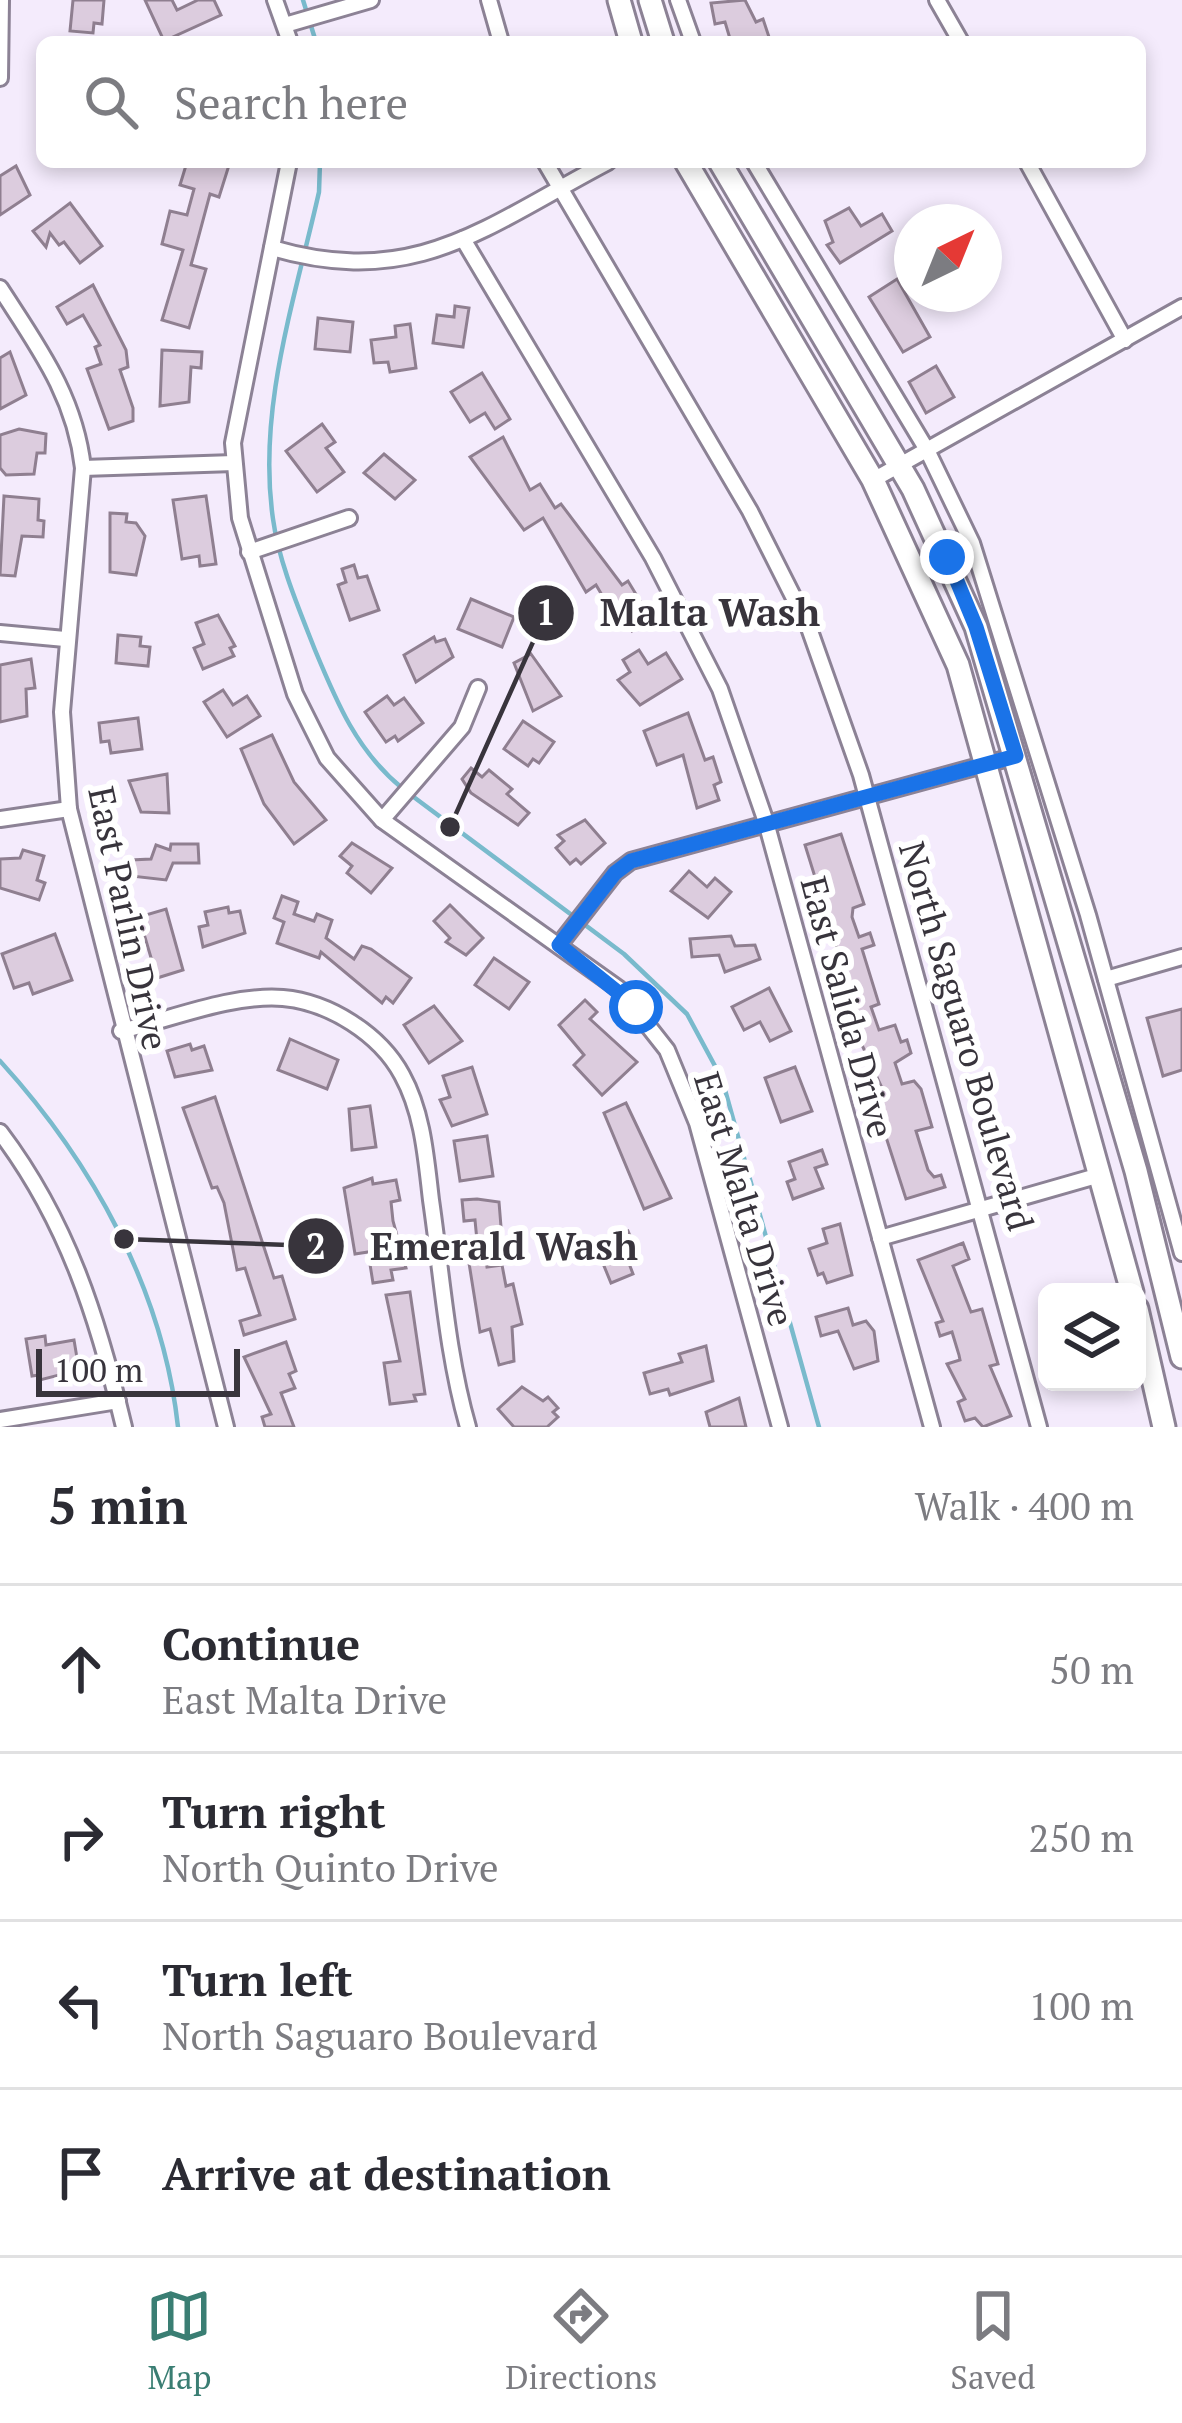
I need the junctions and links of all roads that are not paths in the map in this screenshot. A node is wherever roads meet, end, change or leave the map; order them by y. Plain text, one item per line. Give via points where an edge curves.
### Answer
1 (1, 0) edge
2 (275, 0) edge
3 (371, 0) edge
4 (489, 0) edge
5 (619, 0) edge
6 (650, 0) edge
7 (678, 0) edge
8 (937, 0) edge
9 (285, 25) junction
10 (288, 36) edge
11 (499, 36) edge
12 (629, 36) edge
13 (661, 36) edge
14 (691, 36) edge
15 (958, 36) edge
16 (0, 78) edge
17 (288, 168) edge
18 (548, 168) edge
19 (597, 168) edge
20 (690, 168) edge
21 (724, 168) edge
22 (758, 168) edge
23 (1030, 168) edge
24 (559, 188) junction
25 (464, 238) junction
26 (272, 248) junction
27 (0, 289) edge
28 (1182, 307) edge
29 (1125, 340) junction
30 (927, 451) junction
31 (234, 463) junction
32 (899, 466) junction
33 (83, 468) junction
34 (873, 480) junction
35 (350, 518) dead end
36 (249, 552) junction
37 (0, 633) edge
38 (65, 639) junction
39 (478, 688) dead end
40 (1016, 756) junction
41 (987, 762) junction
42 (866, 794) junction
43 (69, 809) junction
44 (0, 819) edge
45 (382, 820) junction
46 (766, 822) junction
47 (559, 945) junction
48 (1182, 957) edge
49 (1106, 979) junction
50 (121, 1031) junction
51 (0, 1132) edge
52 (1100, 1175) junction
53 (982, 1209) junction
54 (880, 1238) junction
55 (1182, 1253) edge
56 (1130, 1283) edge
57 (1146, 1349) edge
58 (1182, 1358) edge
59 (118, 1401) junction
60 (0, 1420) edge
61 (124, 1427) edge
62 (226, 1427) edge
63 (468, 1427) edge
64 (780, 1427) edge
65 (932, 1427) edge
66 (1040, 1427) edge
67 (1164, 1427) edge

1 - 16 street
2 - 9 street
3 - 9 street
4 - 11 street
5 - 12 main road
6 - 13 main road
7 - 14 street
8 - 15 street
9 - 10 street
17 - 26 street, East Malta Drive
18 - 24 street, North Saguaro Boulevard
19 - 24 street
20 - 34 main road
21 - 32 main road
22 - 30 street
23 - 29 street
24 - 25 street
24 - 42 street, North Saguaro Boulevard via 778,564 837,701
25 - 26 street via 411,260 369,265
25 - 46 street, East Salida Drive via 696,637
26 - 31 street, East Malta Drive via 236,415
27 - 33 street, East Parlin Drive via 68,396
28 - 29 street
29 - 30 street
30 - 32 street
30 - 49 street via 979,564
31 - 33 street
31 - 36 street, East Malta Drive
32 - 34 street
32 - 40 main road via 976,627
33 - 38 street, East Parlin Drive
34 - 41 main road via 940,620
35 - 36 street
36 - 45 street, East Malta Drive via 309,727
37 - 38 street
38 - 43 street, East Parlin Drive
39 - 45 street via 462,728
40 - 41 street
40 - 58 main road
41 - 42 street
41 - 52 main road
42 - 46 street
42 - 53 street, North Saguaro Boulevard
43 - 44 street
43 - 50 street, East Parlin Drive
45 - 47 street, East Malta Drive
46 - 47 street via 631,861
46 - 54 street, East Salida Drive
47 - 64 street, East Malta Drive via 636,1007 681,1080
48 - 49 street
49 - 55 street
50 - 62 street, East Parlin Drive
50 - 63 street via 284,998 337,1015 385,1050 419,1121
51 - 59 street via 82,1275
52 - 53 street
52 - 56 main road
53 - 54 street
53 - 66 street, North Saguaro Boulevard
54 - 65 street, East Salida Drive
57 - 67 main road
59 - 60 street
59 - 61 street

